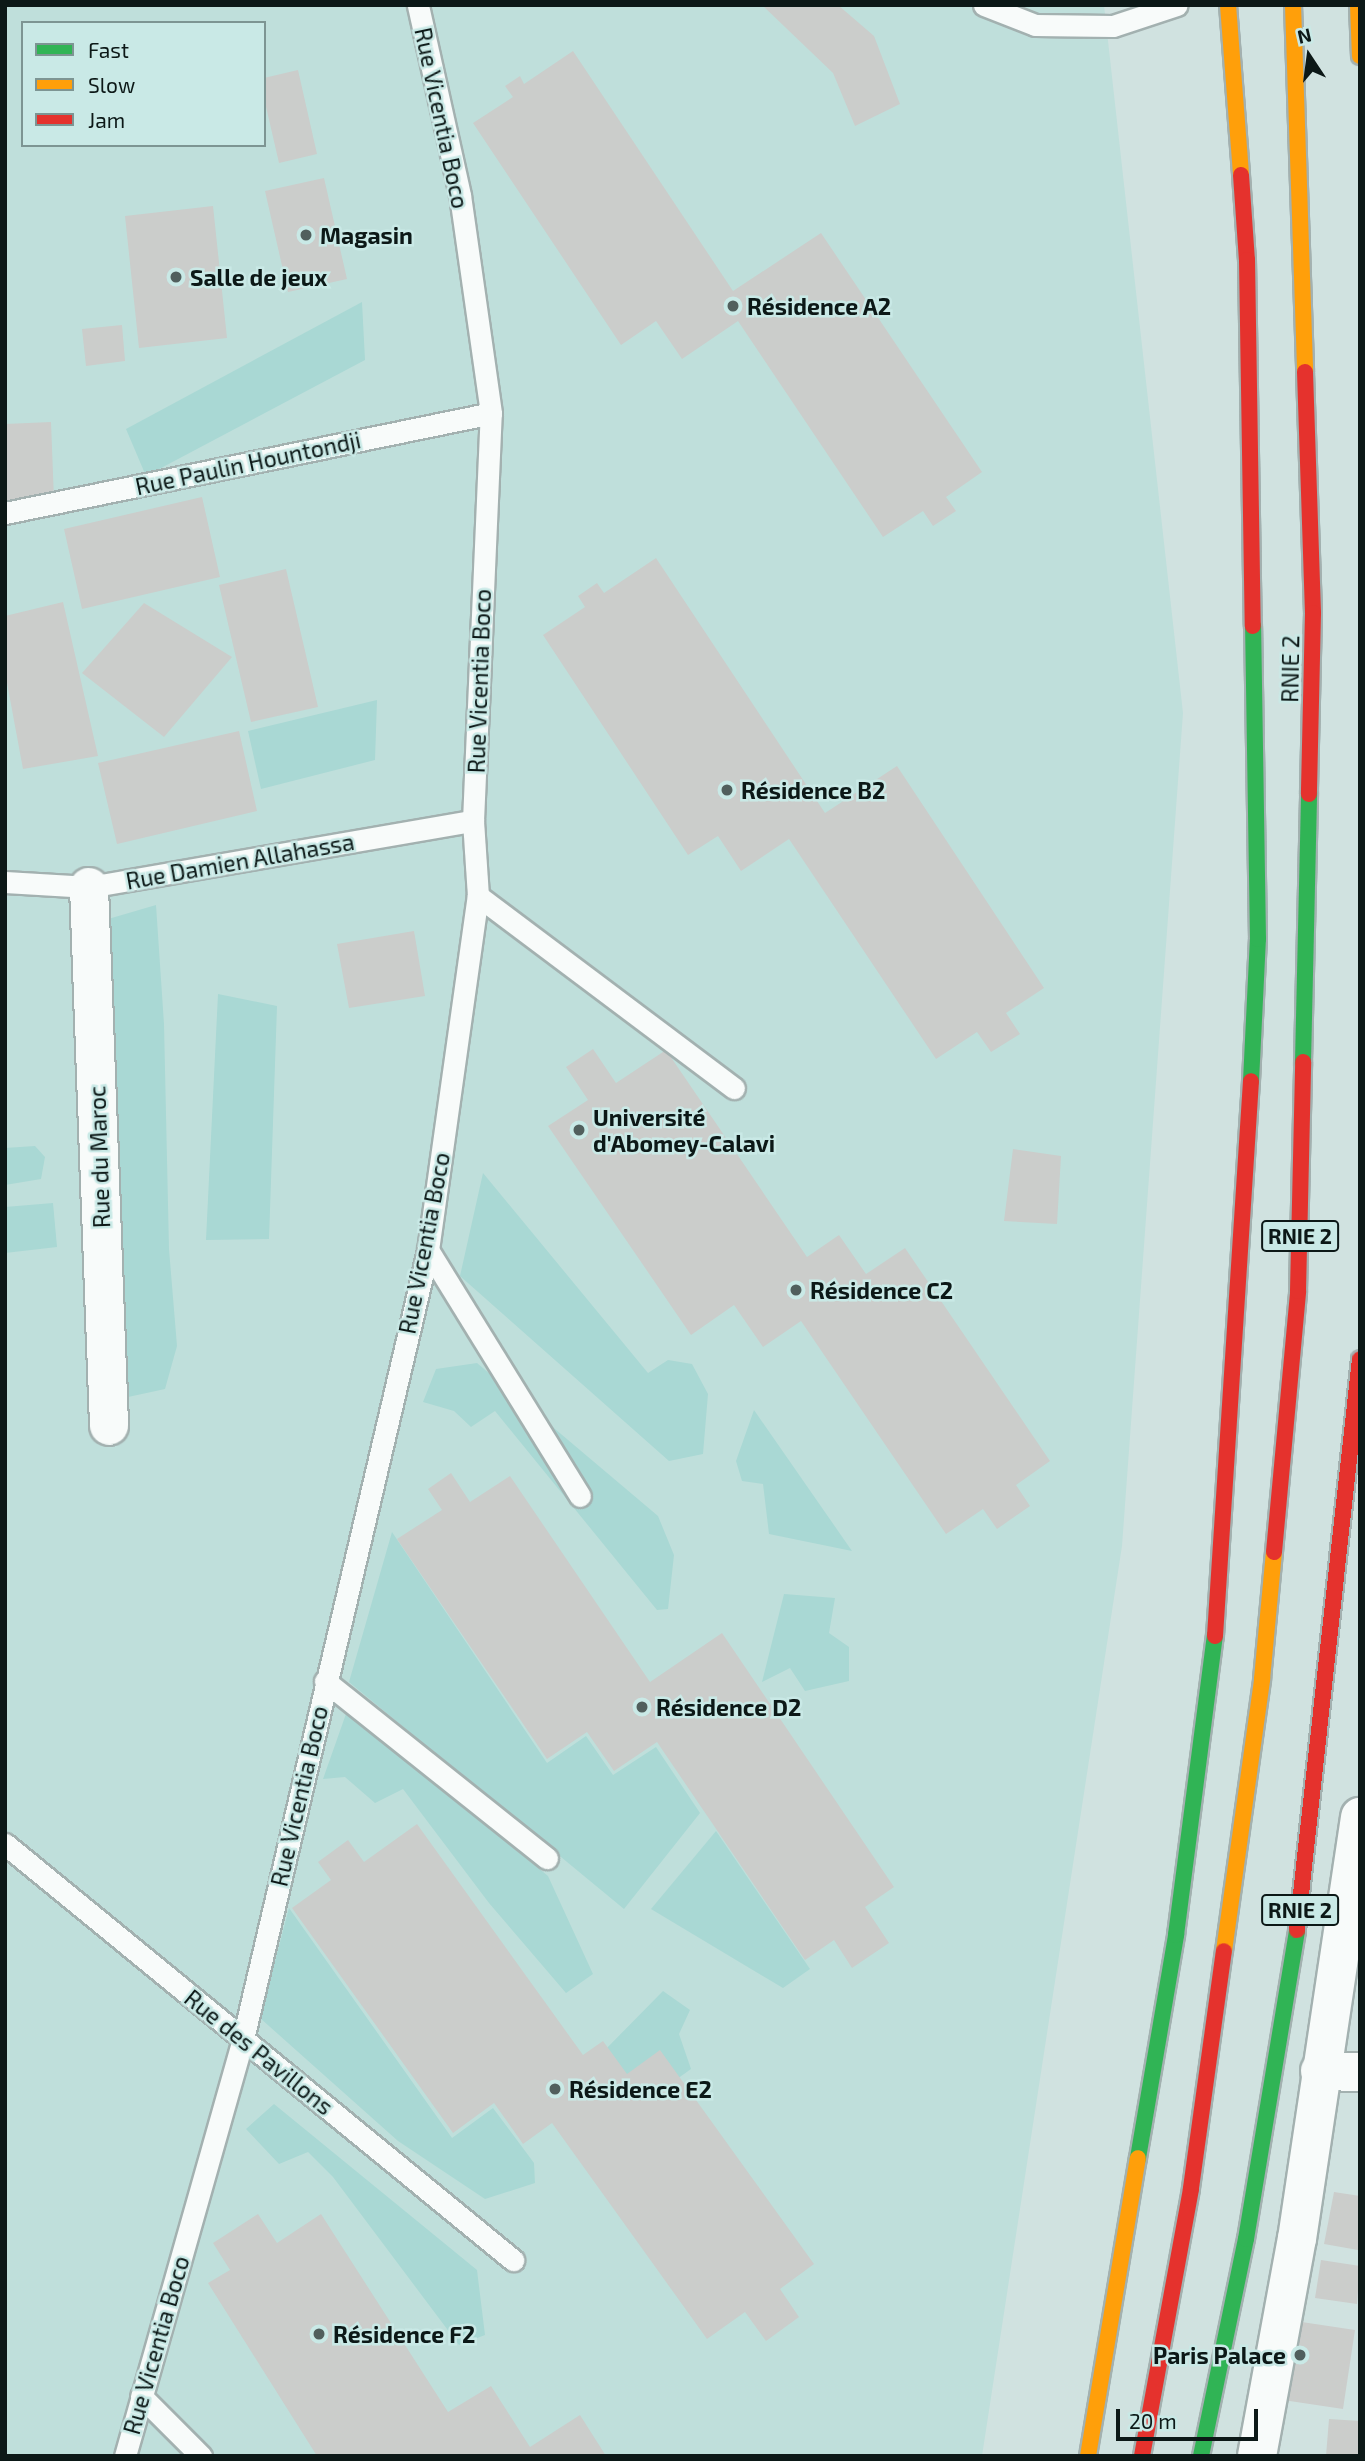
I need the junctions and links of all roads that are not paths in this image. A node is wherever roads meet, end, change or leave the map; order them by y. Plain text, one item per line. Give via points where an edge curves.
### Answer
1 (418, 5) edge
2 (984, 5) edge
3 (1228, 5) edge
4 (1293, 5) edge
5 (1358, 5) edge
6 (1174, 7) edge
7 (1360, 56) edge
8 (491, 413) junction
9 (5, 513) edge
10 (473, 821) junction
11 (5, 882) edge
12 (89, 887) junction
13 (478, 897) junction
14 (734, 1088) dead end
15 (428, 1250) junction
16 (1360, 1359) edge
17 (109, 1426) dead end
18 (580, 1496) dead end
19 (326, 1681) junction
20 (1360, 1817) edge
21 (5, 1844) edge
22 (547, 1858) dead end
23 (243, 2039) junction
24 (1320, 2071) junction
25 (1360, 2072) edge
26 (513, 2260) dead end
27 (141, 2396) junction
28 (125, 2456) edge
29 (201, 2456) edge
30 (1088, 2456) edge
31 (1142, 2456) edge
32 (1201, 2456) edge
33 (1257, 2456) edge

1 - 8 lane, Rue Vicentia Boco via 460,195
2 - 6 lane via 1035,25 1087,26 1113,26
3 - 30 main road via 1247,260 1258,939 1241,1292 1215,1642 1176,1935
4 - 31 main road, RNIE 2 / RNIE 2 via 1313,613 1298,1291 1262,1679 1191,2188
5 - 7 main road
8 - 9 lane, Rue Paulin Hountondji
8 - 10 lane, Rue Vicentia Boco
10 - 12 lane, Rue Damien Allahassa
10 - 13 lane, Rue Vicentia Boco
11 - 12 lane, Rue Damien Allahassa
12 - 17 street, Rue du Maroc
13 - 14 lane
13 - 15 lane, Rue Vicentia Boco
15 - 18 lane
15 - 19 lane, Rue Vicentia Boco
16 - 32 main road, RNIE 2 / RNIE 2 via 1304,1886 1246,2239
19 - 22 lane
19 - 23 lane, Rue Vicentia Boco
20 - 24 street
21 - 23 lane, Rue des Pavillons
23 - 26 lane, Rue des Pavillons
23 - 27 lane, Rue Vicentia Boco
24 - 25 street
24 - 33 street via 1297,2239
27 - 28 lane, Rue Vicentia Boco
27 - 29 lane

